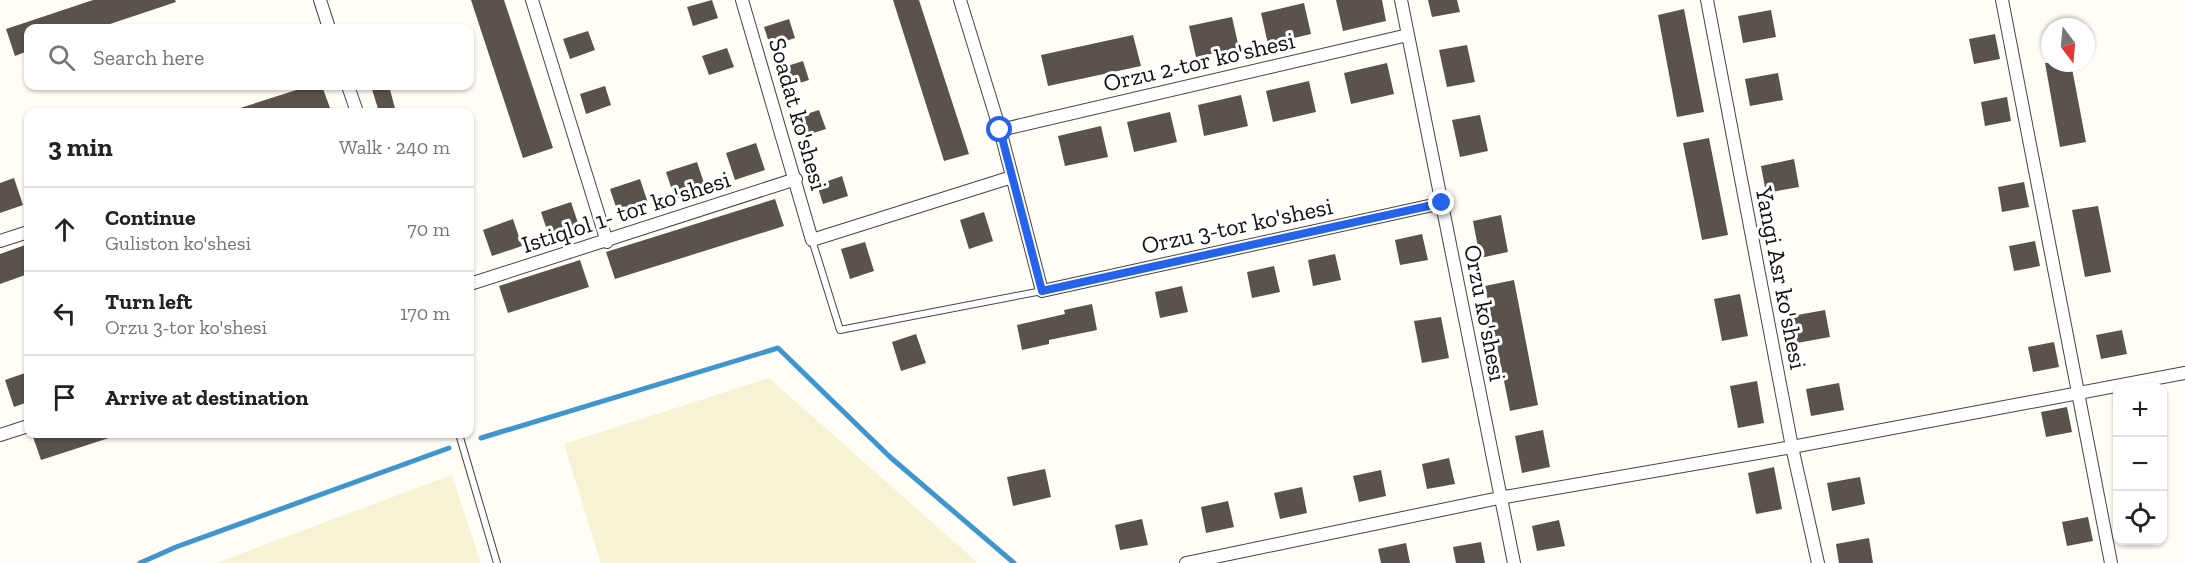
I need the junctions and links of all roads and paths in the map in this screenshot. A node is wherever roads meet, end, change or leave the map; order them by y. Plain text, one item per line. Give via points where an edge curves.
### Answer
1 (320, 0) edge
2 (532, 0) edge
3 (742, 0) edge
4 (960, 0) edge
5 (1401, 0) edge
6 (1707, 0) edge
7 (2002, 0) edge
8 (328, 24) edge
9 (1408, 35) junction
10 (349, 90) edge
11 (356, 108) edge
12 (1000, 130) junction
13 (1012, 177) junction
14 (796, 180) junction
15 (1442, 203) junction
16 (24, 233) edge
17 (812, 240) junction
18 (0, 241) edge
19 (607, 242) junction
20 (474, 283) edge
21 (1042, 291) junction
22 (2185, 373) edge
23 (2077, 395) junction
24 (24, 427) edge
25 (0, 435) edge
26 (460, 438) edge
27 (1791, 447) junction
28 (1499, 498) junction
29 (497, 563) edge
30 (1186, 563) edge
31 (1514, 563) edge
32 (1818, 563) edge
33 (2111, 563) edge

1 - 8 street
2 - 19 street
3 - 14 street, Soadat ko'shesi
4 - 12 street
5 - 9 street, Orzu ko'shesi
6 - 27 street, Yangi Asr ko'shesi
7 - 23 street
9 - 12 street, Orzu 2-tor ko'shesi
9 - 15 street, Orzu ko'shesi
10 - 11 street
12 - 13 street
13 - 17 street
13 - 21 street
14 - 17 street, Soadat ko'shesi
14 - 19 street, Istiqlol 1- tor ko'shesi
15 - 21 street, Orzu 3-tor ko'shesi
15 - 28 street, Orzu ko'shesi
16 - 18 street
17 - 21 lane via 840,330
19 - 20 street, Istiqlol 1- tor ko'shesi
22 - 23 street
23 - 27 street
23 - 33 street
24 - 25 street
26 - 29 lane
27 - 28 street
27 - 32 street, Yangi Asr ko'shesi
28 - 30 street
28 - 31 street, Orzu ko'shesi

